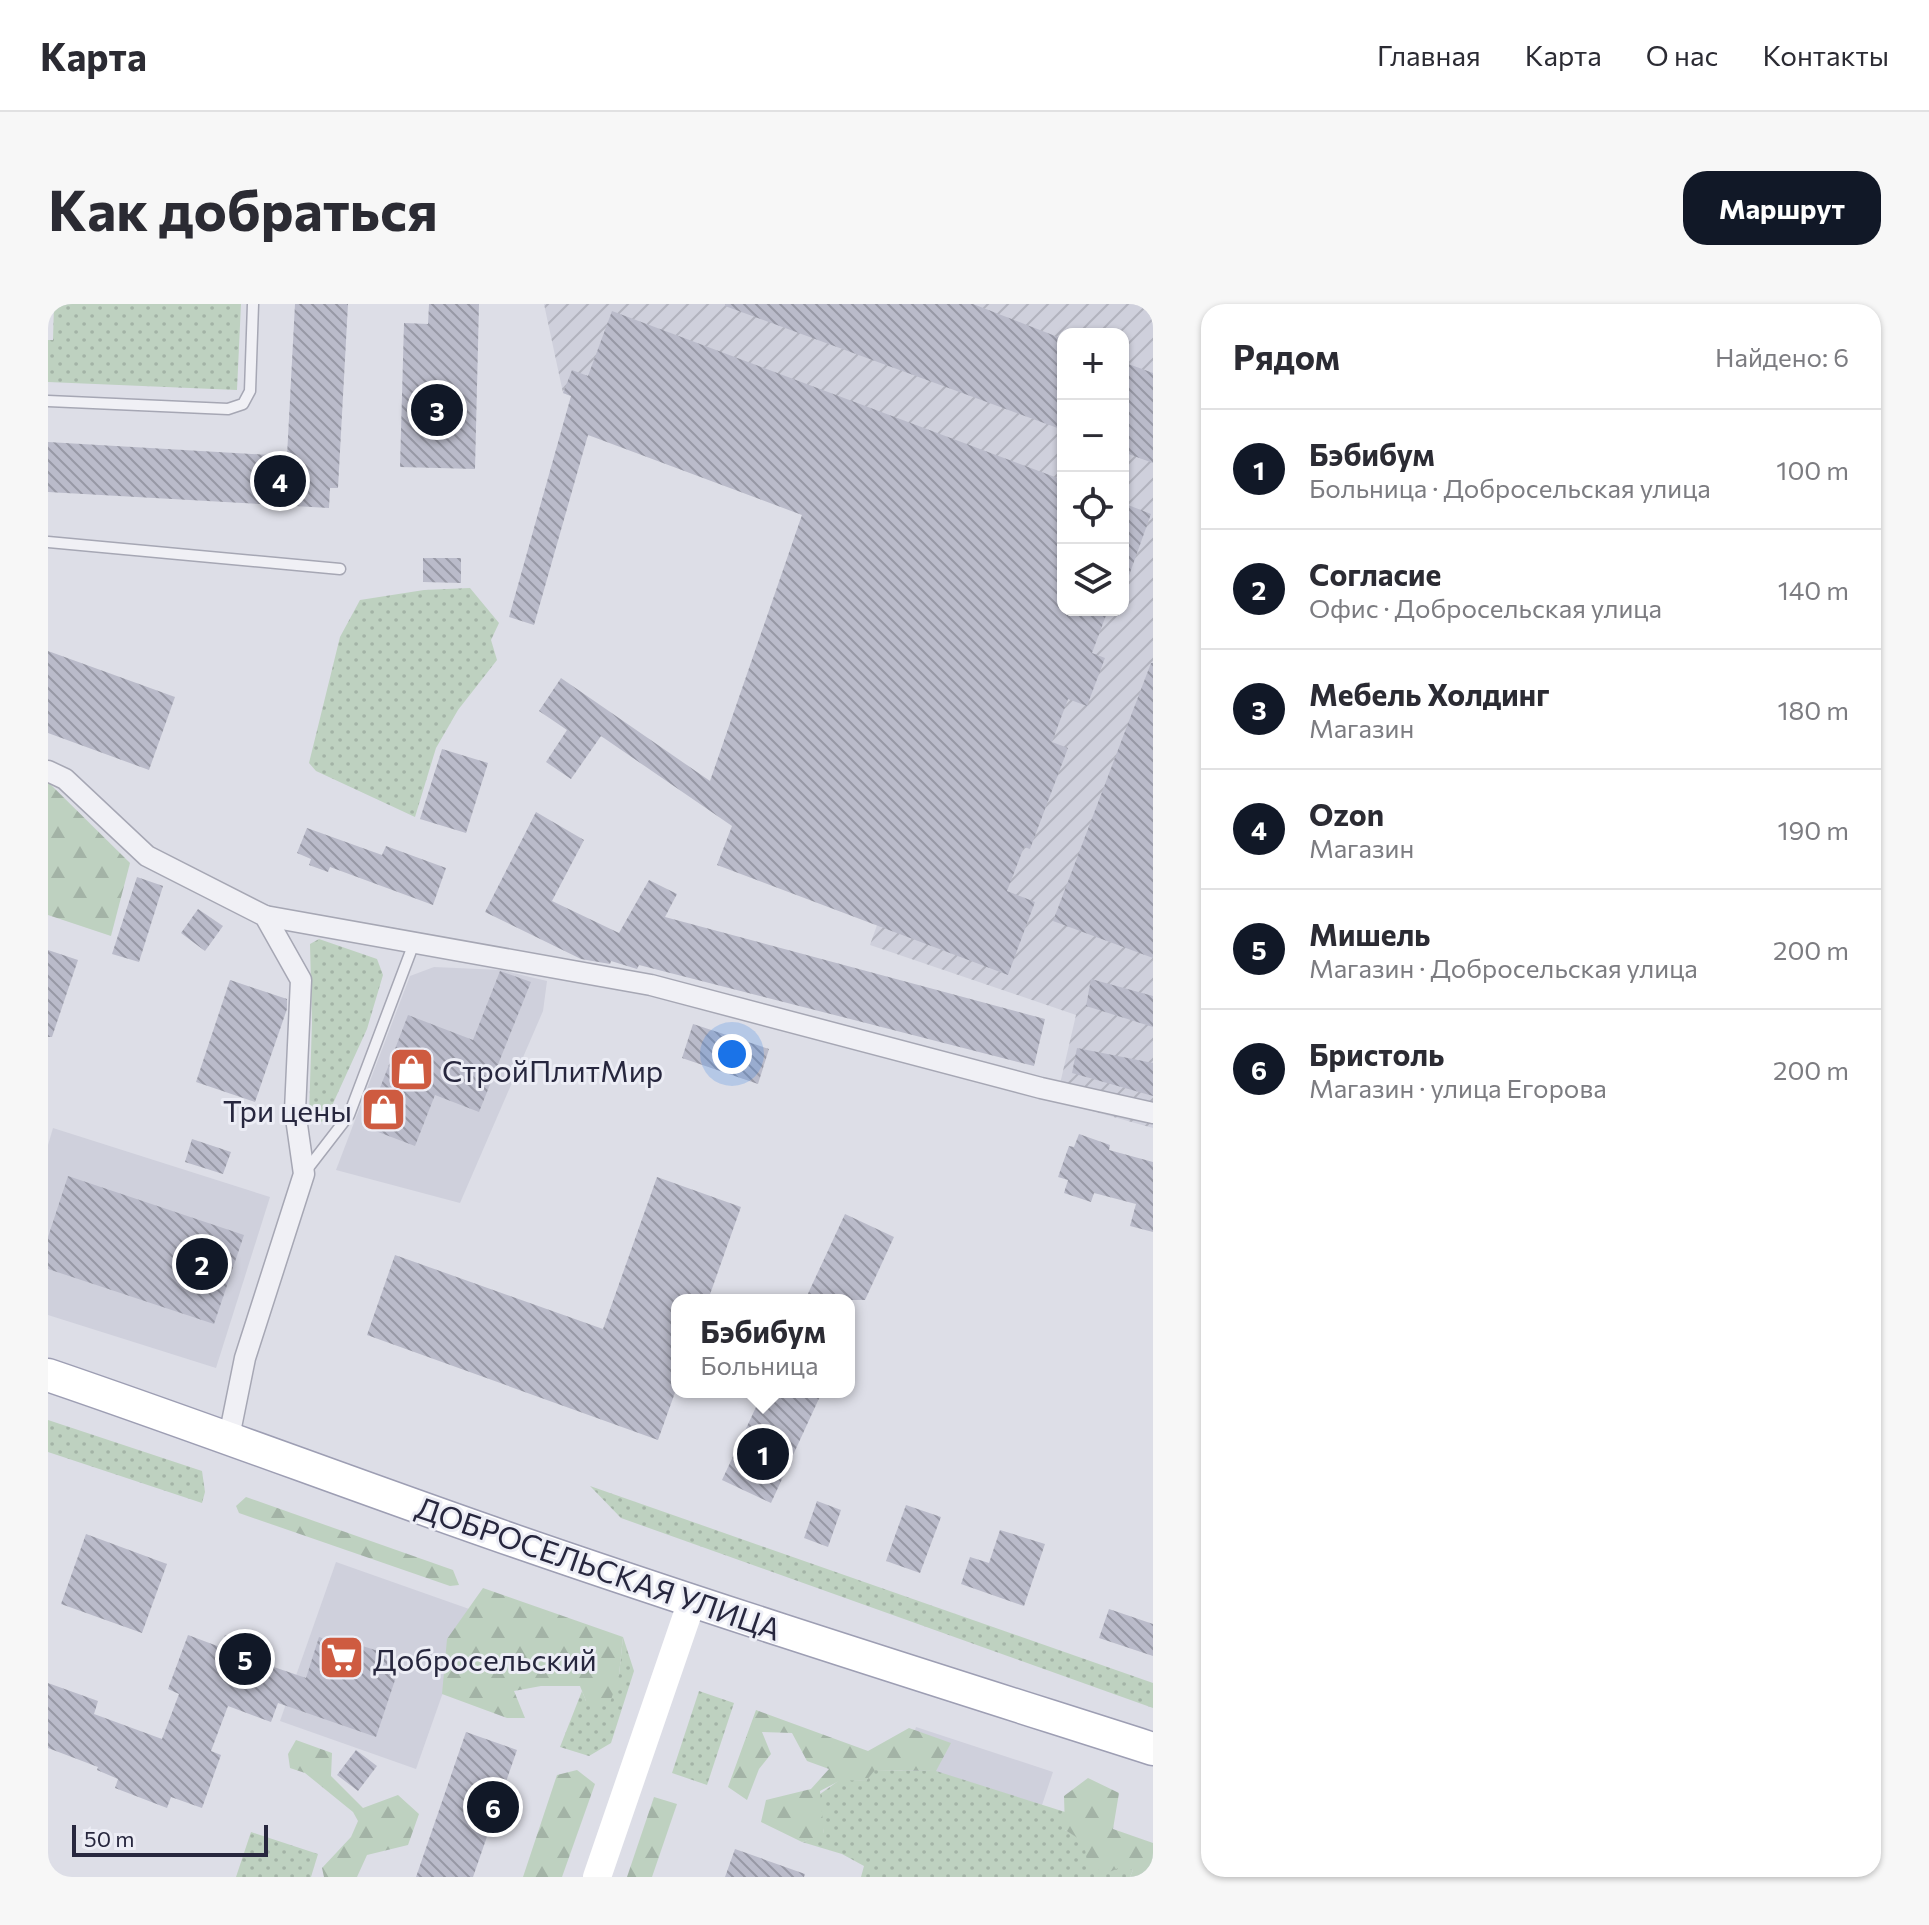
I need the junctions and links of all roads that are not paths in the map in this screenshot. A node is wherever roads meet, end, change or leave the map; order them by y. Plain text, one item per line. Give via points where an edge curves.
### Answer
1 (253, 304) edge
2 (48, 401) edge
3 (48, 542) edge
4 (340, 569) dead end
5 (48, 771) edge
6 (265, 916) junction
7 (414, 943) junction
8 (1153, 1113) edge
9 (304, 1174) junction
10 (48, 1375) edge
11 (229, 1437) junction
12 (692, 1601) junction
13 (1153, 1749) edge
14 (597, 1877) edge

1 - 2 lane via 250,391 243,404 228,409
3 - 4 lane
5 - 6 street via 65,779 147,856
6 - 7 street
6 - 9 street via 301,980 295,1111
7 - 8 street via 651,985
7 - 9 lane via 349,1115
9 - 11 street via 245,1358
10 - 11 main road, ДОБРОСЕЛЬСКАЯ УЛИЦА
11 - 12 main road, ДОБРОСЕЛЬСКАЯ УЛИЦА
12 - 13 main road, ДОБРОСЕЛЬСКАЯ УЛИЦА
12 - 14 main road

